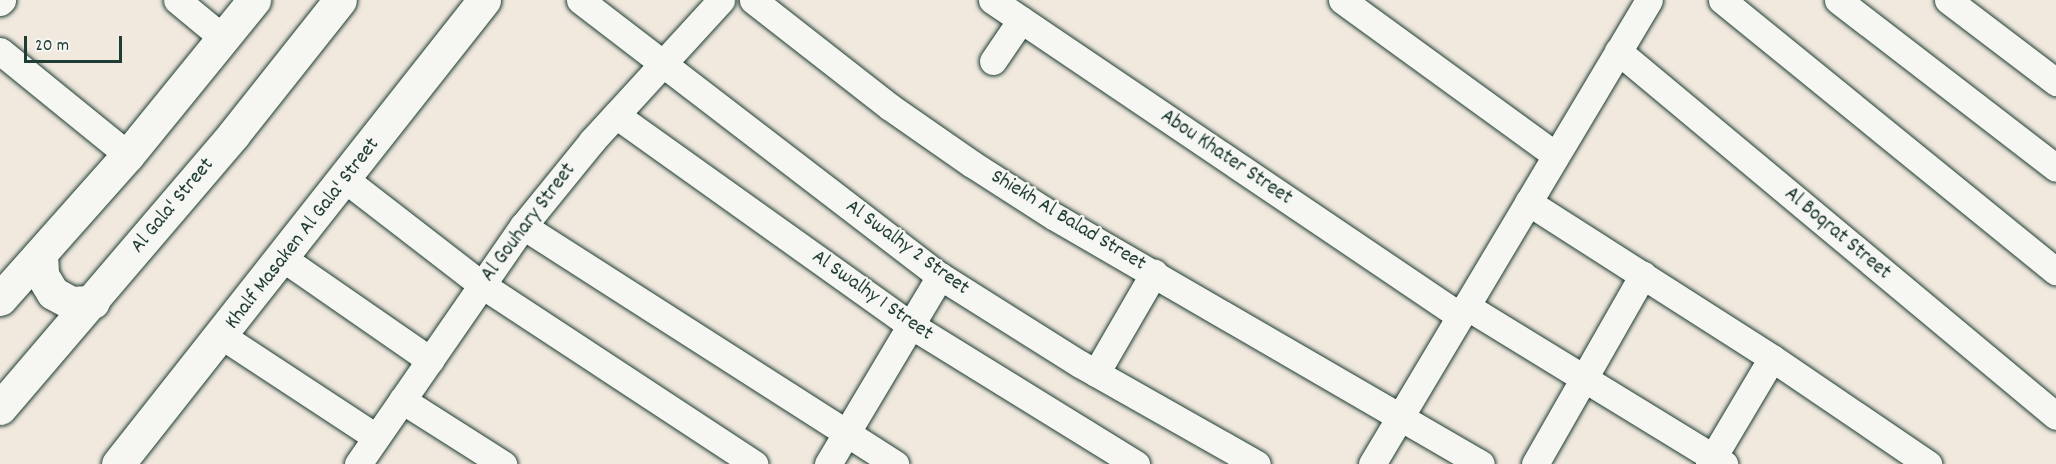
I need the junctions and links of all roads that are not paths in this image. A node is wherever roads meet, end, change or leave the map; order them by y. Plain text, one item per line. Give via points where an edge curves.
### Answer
1 (177, 0) edge
2 (254, 0) edge
3 (340, 0) edge
4 (484, 0) edge
5 (580, 0) edge
6 (721, 0) edge
7 (753, 0) edge
8 (992, 0) edge
9 (1649, 0) edge
10 (1722, 0) edge
11 (1838, 0) edge
12 (1948, 0) edge
13 (1347, 2) edge
14 (1021, 20) junction
15 (223, 38) junction
16 (0, 51) edge
17 (1618, 51) junction
18 (993, 61) dead end
19 (661, 64) junction
20 (2056, 82) edge
21 (616, 115) junction
22 (128, 154) junction
23 (1555, 155) junction
24 (2056, 168) edge
25 (346, 180) junction
26 (1528, 202) junction
27 (523, 226) junction
28 (41, 254) junction
29 (284, 259) junction
30 (2056, 271) edge
31 (1154, 273) junction
32 (1643, 275) junction
33 (940, 276) junction
34 (482, 285) junction
35 (0, 299) edge
36 (93, 302) junction
37 (1463, 311) junction
38 (909, 324) junction
39 (222, 336) junction
40 (1772, 358) junction
41 (430, 360) junction
42 (1096, 373) junction
43 (1584, 379) junction
44 (1, 399) edge
45 (402, 400) junction
46 (2056, 416) edge
47 (1400, 417) junction
48 (845, 432) junction
49 (376, 437) junction
50 (1716, 462) edge
51 (118, 464) edge
52 (358, 464) edge
53 (503, 464) edge
54 (755, 464) edge
55 (828, 464) edge
56 (895, 464) edge
57 (1136, 464) edge
58 (1257, 464) edge
59 (1372, 464) edge
60 (1481, 464) edge
61 (1535, 464) edge
62 (1928, 464) edge

1 - 15 street
2 - 15 street
3 - 36 street, Al Gala' Street
4 - 25 street, Khalf Masaken Al Gala' Street
5 - 19 street, Al Swalhy 2 Street
6 - 19 street, Al Gouhary Street
7 - 31 street, Shiekh Al Balad Street via 890,107 972,164
8 - 14 street, Abou Khater Street
9 - 17 street
10 - 30 street
11 - 24 street
12 - 20 street
13 - 23 street
14 - 18 street
14 - 37 street, Abou Khater Street
15 - 22 street
16 - 22 street
17 - 23 street
17 - 46 street, Al Boqrat Street
19 - 21 street, Al Gouhary Street
19 - 33 street, Al Swalhy 2 Street
21 - 27 street, Al Gouhary Street
21 - 38 street, Al Swalhy 1 Street
22 - 28 street
23 - 26 street
25 - 29 street, Khalf Masaken Al Gala' Street
25 - 34 street
26 - 32 street
26 - 37 street
27 - 34 street, Al Gouhary Street
27 - 48 street
28 - 35 street
28 - 36 street via 42,275 53,293 71,303
29 - 39 street, Khalf Masaken Al Gala' Street
29 - 41 street
31 - 42 street
31 - 47 street, Shiekh Al Balad Street
32 - 40 street
32 - 43 street
33 - 38 street
33 - 42 street, Al Swalhy 2 Street
34 - 41 street, Al Gouhary Street
34 - 54 street
36 - 44 street, Al Gala' Street
37 - 43 street, Abou Khater Street
37 - 47 street
38 - 48 street
38 - 57 street, Al Swalhy 1 Street
39 - 49 street
39 - 51 street, Khalf Masaken Al Gala' Street
40 - 50 street
40 - 62 street
41 - 45 street, Al Gouhary Street
42 - 58 street, Al Swalhy 2 Street
43 - 50 street, Abou Khater Street
43 - 61 street
45 - 49 street, Al Gouhary Street
45 - 53 street
47 - 59 street
47 - 60 street, Shiekh Al Balad Street
48 - 55 street
48 - 56 street
49 - 52 street, Al Gouhary Street

